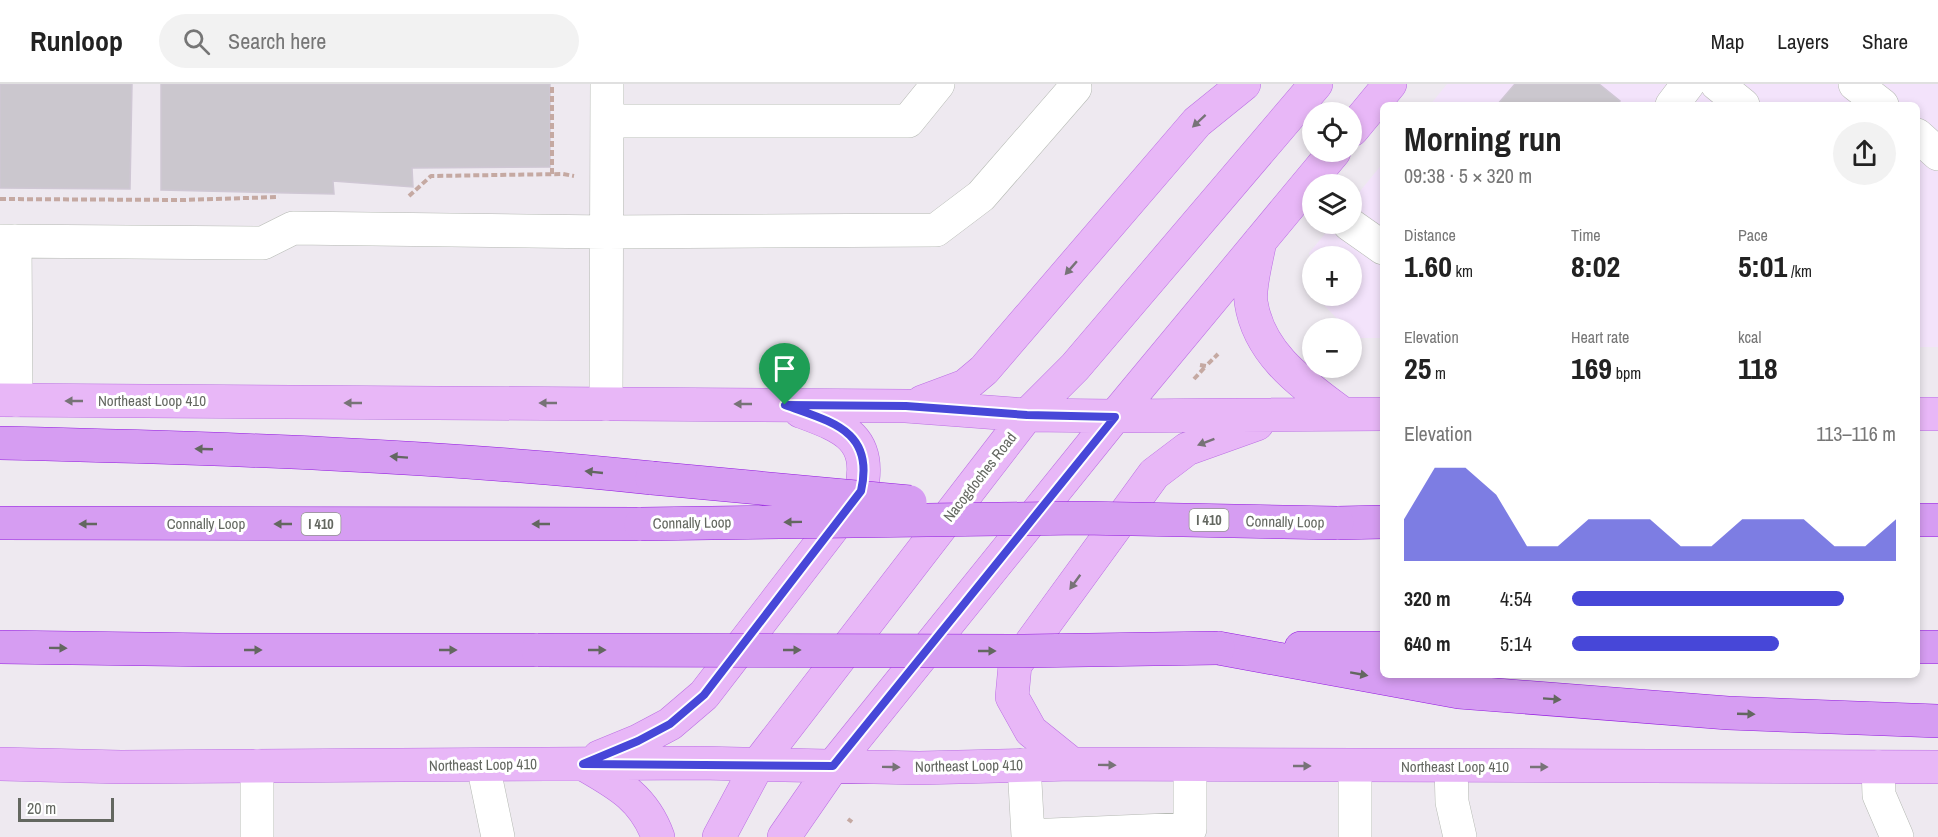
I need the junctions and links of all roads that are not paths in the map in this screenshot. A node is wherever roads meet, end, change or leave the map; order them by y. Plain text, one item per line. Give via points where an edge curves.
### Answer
1 (607, 84) edge
2 (938, 84) edge
3 (1244, 84) edge
4 (1316, 84) edge
5 (1688, 84) edge
6 (1717, 84) edge
7 (1075, 88) dead end
8 (1382, 99) edge
9 (1674, 102) edge
10 (1739, 102) edge
11 (1362, 120) edge
12 (607, 121) junction
13 (1920, 138) edge
14 (1938, 154) edge
15 (1302, 199) edge
16 (607, 232) junction
17 (1362, 233) edge
18 (7, 241) edge
19 (1260, 241) junction
20 (1380, 246) edge
21 (8, 400) edge
22 (606, 404) junction
23 (785, 405) junction
24 (906, 406) junction
25 (1343, 414) junction
26 (1380, 414) edge
27 (1920, 414) edge
28 (1938, 414) edge
29 (1027, 415) junction
30 (1281, 416) junction
31 (1115, 417) junction
32 (0, 443) edge
33 (1082, 518) junction
34 (1920, 520) edge
35 (1938, 520) edge
36 (1380, 522) edge
37 (0, 524) edge
38 (0, 647) edge
39 (1920, 647) edge
40 (1938, 647) edge
41 (1218, 648) junction
42 (1380, 648) edge
43 (1380, 678) edge
44 (1382, 678) edge
45 (1938, 721) edge
46 (0, 764) edge
47 (583, 764) junction
48 (758, 764) junction
49 (1072, 764) junction
50 (483, 765) junction
51 (1024, 765) junction
52 (1190, 765) junction
53 (257, 766) junction
54 (833, 766) junction
55 (1355, 766) junction
56 (1451, 767) junction
57 (1878, 767) junction
58 (1938, 767) edge
59 (257, 837) edge
60 (498, 837) edge
61 (658, 837) edge
62 (719, 837) edge
63 (784, 837) edge
64 (1027, 837) edge
65 (1355, 837) edge
66 (1460, 837) edge
67 (1897, 837) edge

1 - 12 lane
2 - 12 lane via 908,121
3 -> 24 main road via 1197,122 984,370 965,386
4 - 29 main road, Nacogdoches Road via 1075,367
5 - 9 lane
6 - 10 lane
7 - 16 lane via 981,196 936,230
8 - 11 main road
12 - 16 lane
13 - 14 lane
15 - 19 main road
16 - 18 lane via 293,228 263,243
16 - 22 lane
17 - 20 lane
18 - 21 lane
19 - 25 main road via 1251,300 1260,332 1279,362
19 - 31 main road
22 -> 21 main road, Northeast Loop 410
23 -> 22 main road, Northeast Loop 410
23 - 24 main road, Northeast Loop 410
23 - 47 main road via 850,434 862,452 865,472 861,491 704,695 670,724
24 - 29 main road, Northeast Loop 410
25 - 26 main road, Northeast Loop 410
25 - 30 main road, Northeast Loop 410
27 - 28 main road
29 - 31 main road, Northeast Loop 410
29 - 48 main road, Nacogdoches Road
30 - 31 main road, Northeast Loop 410
30 -> 49 main road via 1188,449 1154,474 1015,664 1012,697 1031,731
31 - 54 main road
33 -> 32 highway, bridge via 549,467 333,453
33 - 36 highway, Connally Loop / I 410, bridge
33 -> 37 highway, Connally Loop / I 410, bridge via 641,524
34 - 35 highway
38 -> 41 highway, bridge via 1036,651
39 - 40 highway
41 - 42 highway
41 -> 43 highway
44 -> 45 highway via 1459,692 1728,713
46 - 53 main road, Northeast Loop 410
47 - 48 main road, Northeast Loop 410
47 - 50 main road, Northeast Loop 410
47 - 61 main road via 626,789 645,812
48 - 54 main road, Northeast Loop 410
48 - 62 main road, Nacogdoches Road
49 - 51 main road, Northeast Loop 410
49 -> 52 main road, Northeast Loop 410
50 - 53 main road, Northeast Loop 410
50 - 60 lane
54 -> 51 main road, Northeast Loop 410
51 - 64 lane
52 -> 55 main road, Northeast Loop 410
52 - 64 lane via 1190,829
53 - 59 lane
54 - 63 main road
55 - 56 main road, Northeast Loop 410
55 - 65 lane
56 -> 57 main road, Northeast Loop 410
56 - 66 lane via 1452,802
57 - 58 main road, Northeast Loop 410
57 - 67 lane via 1879,795

